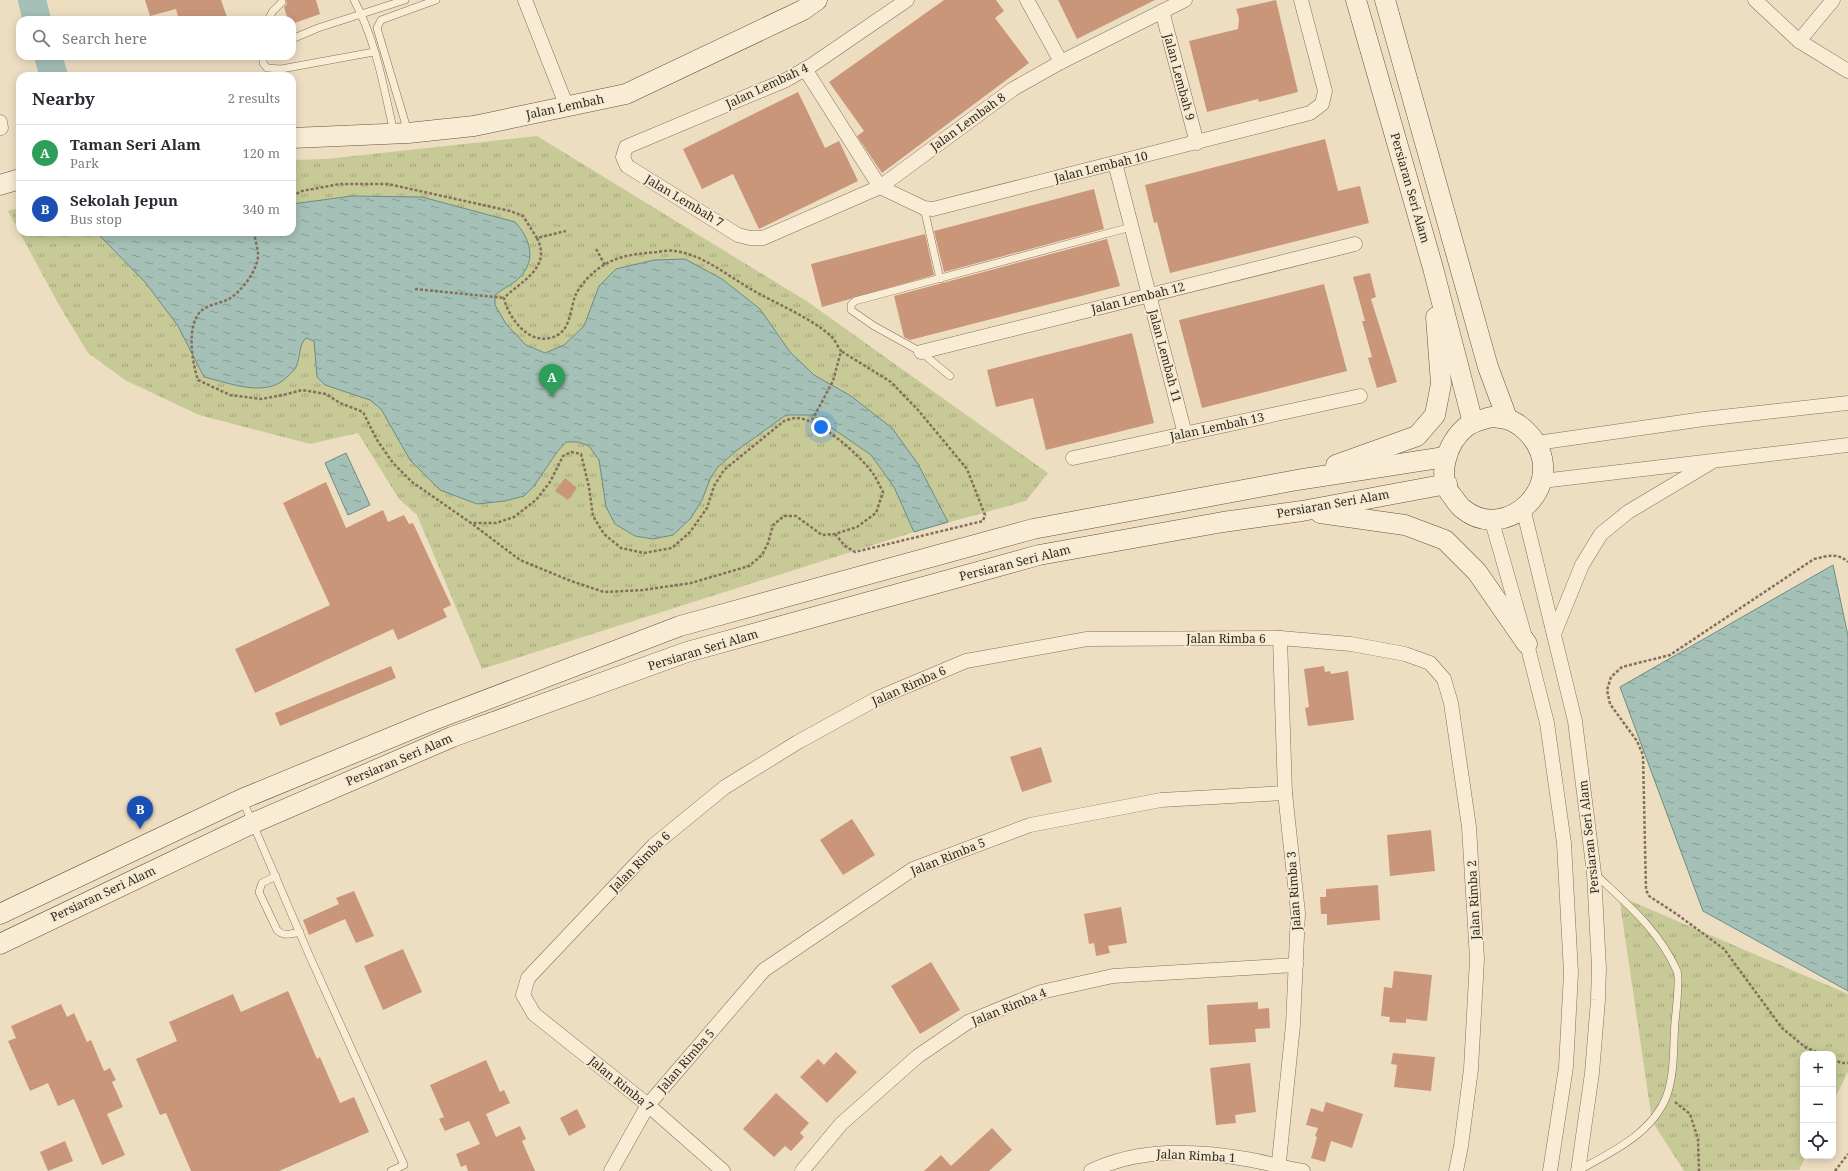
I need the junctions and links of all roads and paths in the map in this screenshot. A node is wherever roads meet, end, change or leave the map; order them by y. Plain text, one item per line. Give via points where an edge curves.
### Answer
1 (354, 0) edge
2 (405, 0) edge
3 (436, 0) edge
4 (524, 0) edge
5 (817, 0) edge
6 (907, 0) edge
7 (1027, 0) edge
8 (1184, 0) edge
9 (1301, 0) edge
10 (1356, 0) edge
11 (1385, 0) edge
12 (1754, 0) edge
13 (1833, 0) edge
14 (282, 2) dead end
15 (1162, 11) junction
16 (362, 14) junction
17 (270, 16) edge
18 (296, 38) edge
19 (1799, 41) junction
20 (374, 52) junction
21 (263, 60) edge
22 (1061, 62) junction
23 (805, 69) junction
24 (1848, 71) edge
25 (567, 107) junction
26 (401, 133) junction
27 (296, 138) edge
28 (1197, 143) junction
29 (623, 157) joint
30 (1115, 163) junction
31 (16, 180) edge
32 (0, 185) edge
33 (880, 187) junction
34 (296, 194) edge
35 (924, 208) junction
36 (1131, 226) junction
37 (566, 231) dead end
38 (255, 236) edge
39 (537, 238) junction
40 (750, 238) joint
41 (1356, 244) dead end
42 (596, 250) dead end
43 (605, 265) junction
44 (1433, 268) junction
45 (940, 279) junction
46 (415, 289) dead end
47 (1149, 296) junction
48 (504, 298) junction
49 (841, 351) junction
50 (921, 352) junction
51 (950, 376) dead end
52 (1360, 396) dead end
53 (1848, 403) edge
54 (1507, 418) junction
55 (810, 422) junction
56 (1473, 422) junction
57 (1185, 434) junction
58 (1537, 443) junction
59 (1848, 444) edge
60 (1445, 457) junction
61 (1073, 458) dead end
62 (1714, 461) junction
63 (1297, 480) junction
64 (1542, 481) junction
65 (1447, 484) junction
66 (1523, 508) junction
67 (1302, 511) junction
68 (1491, 518) junction
69 (472, 523) junction
70 (835, 534) junction
71 (1848, 562) edge
72 (1554, 634) junction
73 (1280, 638) junction
74 (1527, 644) junction
75 (1405, 654) joint
76 (1285, 793) junction
77 (242, 799) junction
78 (253, 823) junction
79 (1594, 873) junction
80 (276, 876) junction
81 (0, 914) edge
82 (300, 932) junction
83 (0, 944) edge
84 (1296, 965) junction
85 (523, 995) joint
86 (1814, 1051) edge
87 (1836, 1060) edge
88 (1848, 1063) edge
89 (1667, 1095) junction
90 (648, 1106) junction
91 (1848, 1154) edge
92 (1279, 1169) edge
93 (391, 1171) edge
94 (611, 1171) edge
95 (723, 1171) edge
96 (802, 1171) edge
97 (1091, 1171) edge
98 (1303, 1171) edge
99 (1456, 1171) edge
100 (1550, 1171) edge
101 (1578, 1171) edge
102 (1700, 1171) edge
103 (1835, 1171) edge

1 - 16 lane
2 - 16 lane
3 - 26 lane via 380,20 377,28
4 - 25 street
5 - 25 street, Jalan Lembah via 803,10 626,94
6 - 23 street, Jalan Lembah 4
7 - 22 street
8 - 15 street, Jalan Lembah 8
9 - 28 street, Jalan Lembah 10 via 1325,91 1322,104 1310,113
10 - 44 street, Persiaran Seri Alam
11 - 54 street via 1488,367
12 - 19 street
13 - 19 street
14 - 17 lane
15 - 22 street, Jalan Lembah 8
15 - 28 street, Jalan Lembah 9
16 - 18 lane
16 - 20 lane
19 - 24 street
20 - 21 lane via 281,69 267,68
20 - 26 lane
22 - 33 street, Jalan Lembah 8 via 1013,89
23 - 29 street, Jalan Lembah 4 via 786,80 626,147
23 - 33 street
25 - 26 street, Jalan Lembah via 474,126
26 - 27 street, Jalan Lembah
28 - 30 street, Jalan Lembah 10
29 - 40 street, Jalan Lembah 7 via 627,166 738,235
30 - 35 street, Jalan Lembah 10 via 933,209
30 - 36 street, Jalan Lembah 11
31 - 32 street
33 - 35 street
33 - 40 street, Jalan Lembah 8 via 763,238
34 - 39 path via 340,184 388,184 510,211 523,216
35 - 45 lane
36 - 45 lane
36 - 47 street, Jalan Lembah 11
37 - 39 path
38 - 69 path via 258,255 254,270 244,286 230,298 201,311 194,323 191,344 198,380 230,395 261,399 302,390 326,394 340,404 363,412 377,440 393,463 412,482
39 - 48 path via 541,246 540,260 531,277
41 - 47 street, Jalan Lembah 12
42 - 43 path
43 - 48 path via 592,274 576,294 569,323 560,334 550,339 538,338 524,330 513,319
43 - 49 path via 632,253 675,251 697,256 814,324 832,338
44 - 56 street, Persiaran Seri Alam
44 - 63 street via 1441,384 1435,415 1417,436
45 - 50 lane via 855,301 851,305 851,310 874,326
46 - 48 path
47 - 50 street, Jalan Lembah 12
47 - 57 street, Jalan Lembah 11
49 - 55 path via 833,381
49 - 70 path via 891,382 918,410 967,469 985,516 982,521 963,527 855,552 845,546
50 - 51 lane
52 - 57 street, Jalan Lembah 13
53 - 58 street via 1704,419
54 - 56 street via 1491,417
54 - 58 street via 1524,428
55 - 69 path via 796,418 784,421 724,470 714,486 707,508 690,532 672,548 636,552 620,548 604,534 593,516 589,487 580,454 571,452 562,456 550,482 536,500 514,517 496,523
55 - 70 path via 831,434 860,459 874,475 882,492 876,513 857,528
56 - 60 street via 1454,439
57 - 61 street, Jalan Lembah 13
58 - 64 street via 1543,461
59 - 62 street
60 - 63 street, Persiaran Seri Alam
60 - 65 street via 1444,476
62 - 64 street
62 - 72 street via 1628,512 1601,534 1582,565
63 - 77 street, Persiaran Seri Alam via 1033,529 680,626 431,721
64 - 66 street via 1534,498
65 - 67 street, Persiaran Seri Alam
65 - 68 street via 1450,495 1464,509 1482,518
66 - 68 street via 1501,518
66 - 72 street, Persiaran Seri Alam
67 - 74 street via 1405,524 1445,540 1477,572
67 - 78 street, Persiaran Seri Alam via 1223,522 1039,555 687,652 452,737
68 - 74 street, Persiaran Seri Alam
69 - 70 path via 520,560 604,592 643,590 691,583 749,566 762,555 774,525 784,516 796,516 822,535
71 - 86 path via 1834,554 1814,559 1670,655 1622,667 1611,677 1607,690 1610,704 1637,741 1643,754 1648,896 1724,949 1782,1028 1805,1047
72 - 79 street, Persiaran Seri Alam via 1575,721
73 - 75 street, Jalan Rimba 6 via 1351,644
73 - 76 street, Jalan Rimba 3
73 - 85 street, Jalan Rimba 6 via 1087,639 966,661 878,698 798,742 725,787 654,845 528,978
74 - 100 street, Persiaran Seri Alam via 1547,723 1564,843 1571,973 1566,1068
75 - 99 street, Jalan Rimba 2 via 1430,663 1444,680 1453,718 1469,826 1477,959 1471,1069
76 - 84 street, Jalan Rimba 3 via 1298,913
76 - 90 street, Jalan Rimba 5 via 1161,800 1030,825 913,869 764,970
77 - 78 lane
77 - 81 street, Persiaran Seri Alam
78 - 80 lane
78 - 83 street, Persiaran Seri Alam
79 - 89 lane via 1639,914 1661,940 1678,973 1671,1077
79 - 101 street, Persiaran Seri Alam via 1599,968 1598,1000 1592,1072
80 - 82 lane
80 - 82 lane via 262,883 259,892 277,930 286,935
82 - 93 lane via 404,1165
84 - 92 street, Jalan Rimba 3
84 - 96 street, Jalan Rimba 4 via 1113,976 1041,992 968,1022 918,1056 847,1119
85 - 90 street, Jalan Rimba 7 via 534,1014
87 - 88 path
89 - 101 lane via 1652,1120 1640,1133
89 - 102 path via 1690,1114 1698,1139
90 - 94 street, Jalan Rimba 5
90 - 95 street, Jalan Rimba 7
91 - 103 path
92 - 97 street, Jalan Rimba 1 via 1247,1159 1156,1153 1130,1157
92 - 98 street, Jalan Rimba 1

